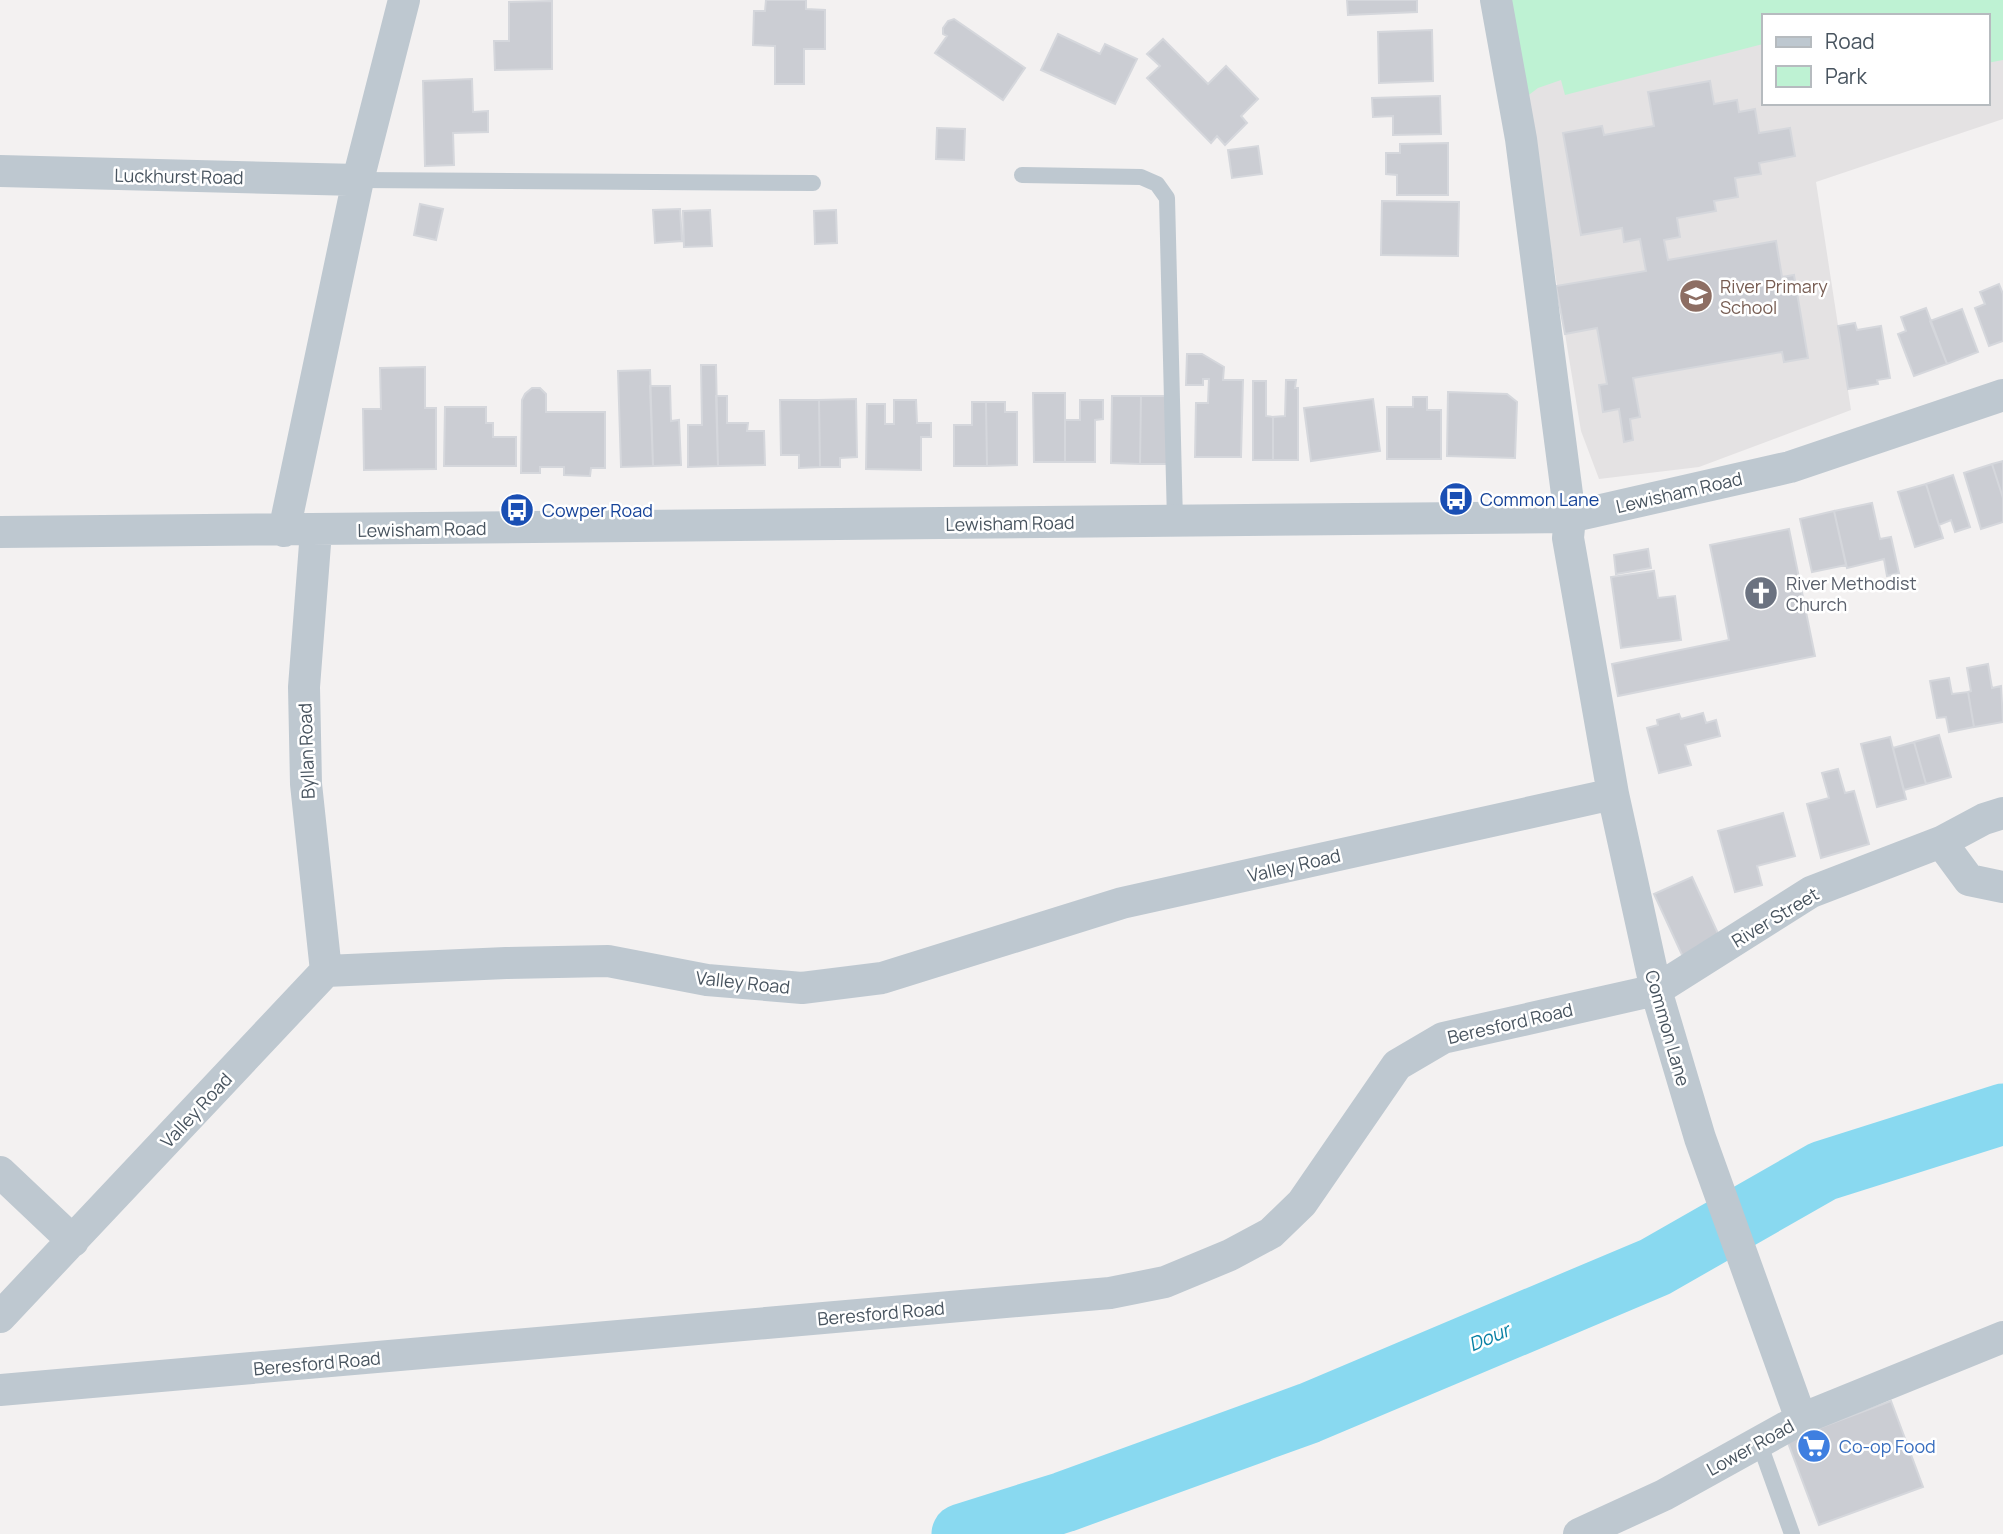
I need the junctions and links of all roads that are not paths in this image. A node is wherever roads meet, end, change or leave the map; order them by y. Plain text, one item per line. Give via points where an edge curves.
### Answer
1 (404, 0) edge
2 (1496, 0) edge
3 (0, 171) edge
4 (1022, 176) dead end
5 (358, 180) junction
6 (813, 183) dead end
7 (2003, 395) edge
8 (1570, 517) junction
9 (1175, 521) junction
10 (284, 531) junction
11 (316, 531) junction
12 (0, 532) edge
13 (1613, 794) junction
14 (2003, 813) edge
15 (1941, 842) junction
16 (2003, 887) edge
17 (326, 971) junction
18 (1656, 990) junction
19 (0, 1172) edge
20 (73, 1241) junction
21 (0, 1317) edge
22 (2003, 1337) edge
23 (0, 1390) edge
24 (1801, 1419) junction
25 (1759, 1442) junction
26 (1579, 1534) edge
27 (1792, 1534) edge

1 - 5 street
2 - 8 street, Common Lane via 1521,139
3 - 5 street, Luckhurst Road
4 - 9 lane via 1141,177 1157,184 1167,198
5 - 6 lane
5 - 10 street
7 - 8 street, Lewisham Road via 1790,467
8 - 9 street, Lewisham Road
8 - 13 street, Common Lane via 1568,538
9 - 11 street, Lewisham Road
10 - 11 street, Lewisham Road
10 - 12 street, Lewisham Road
11 - 17 street, Byllan Road via 304,687 306,784
13 - 17 street, Valley Road via 1122,903 882,978 802,988 707,980 608,961
13 - 18 street, Common Lane
14 - 15 street, River Street
15 - 16 street via 1969,880
15 - 18 street, River Street via 1811,892
17 - 20 street, Valley Road
18 - 23 street, Beresford Road via 1431,1044 1397,1065 1302,1203 1271,1233 1165,1282 1110,1293
18 - 24 street, Common Lane via 1700,1138
19 - 20 street
20 - 21 street, Valley Road
22 - 24 street, Lower Road
24 - 25 street, Lower Road
25 - 26 street, Lower Road via 1664,1495
25 - 27 lane

